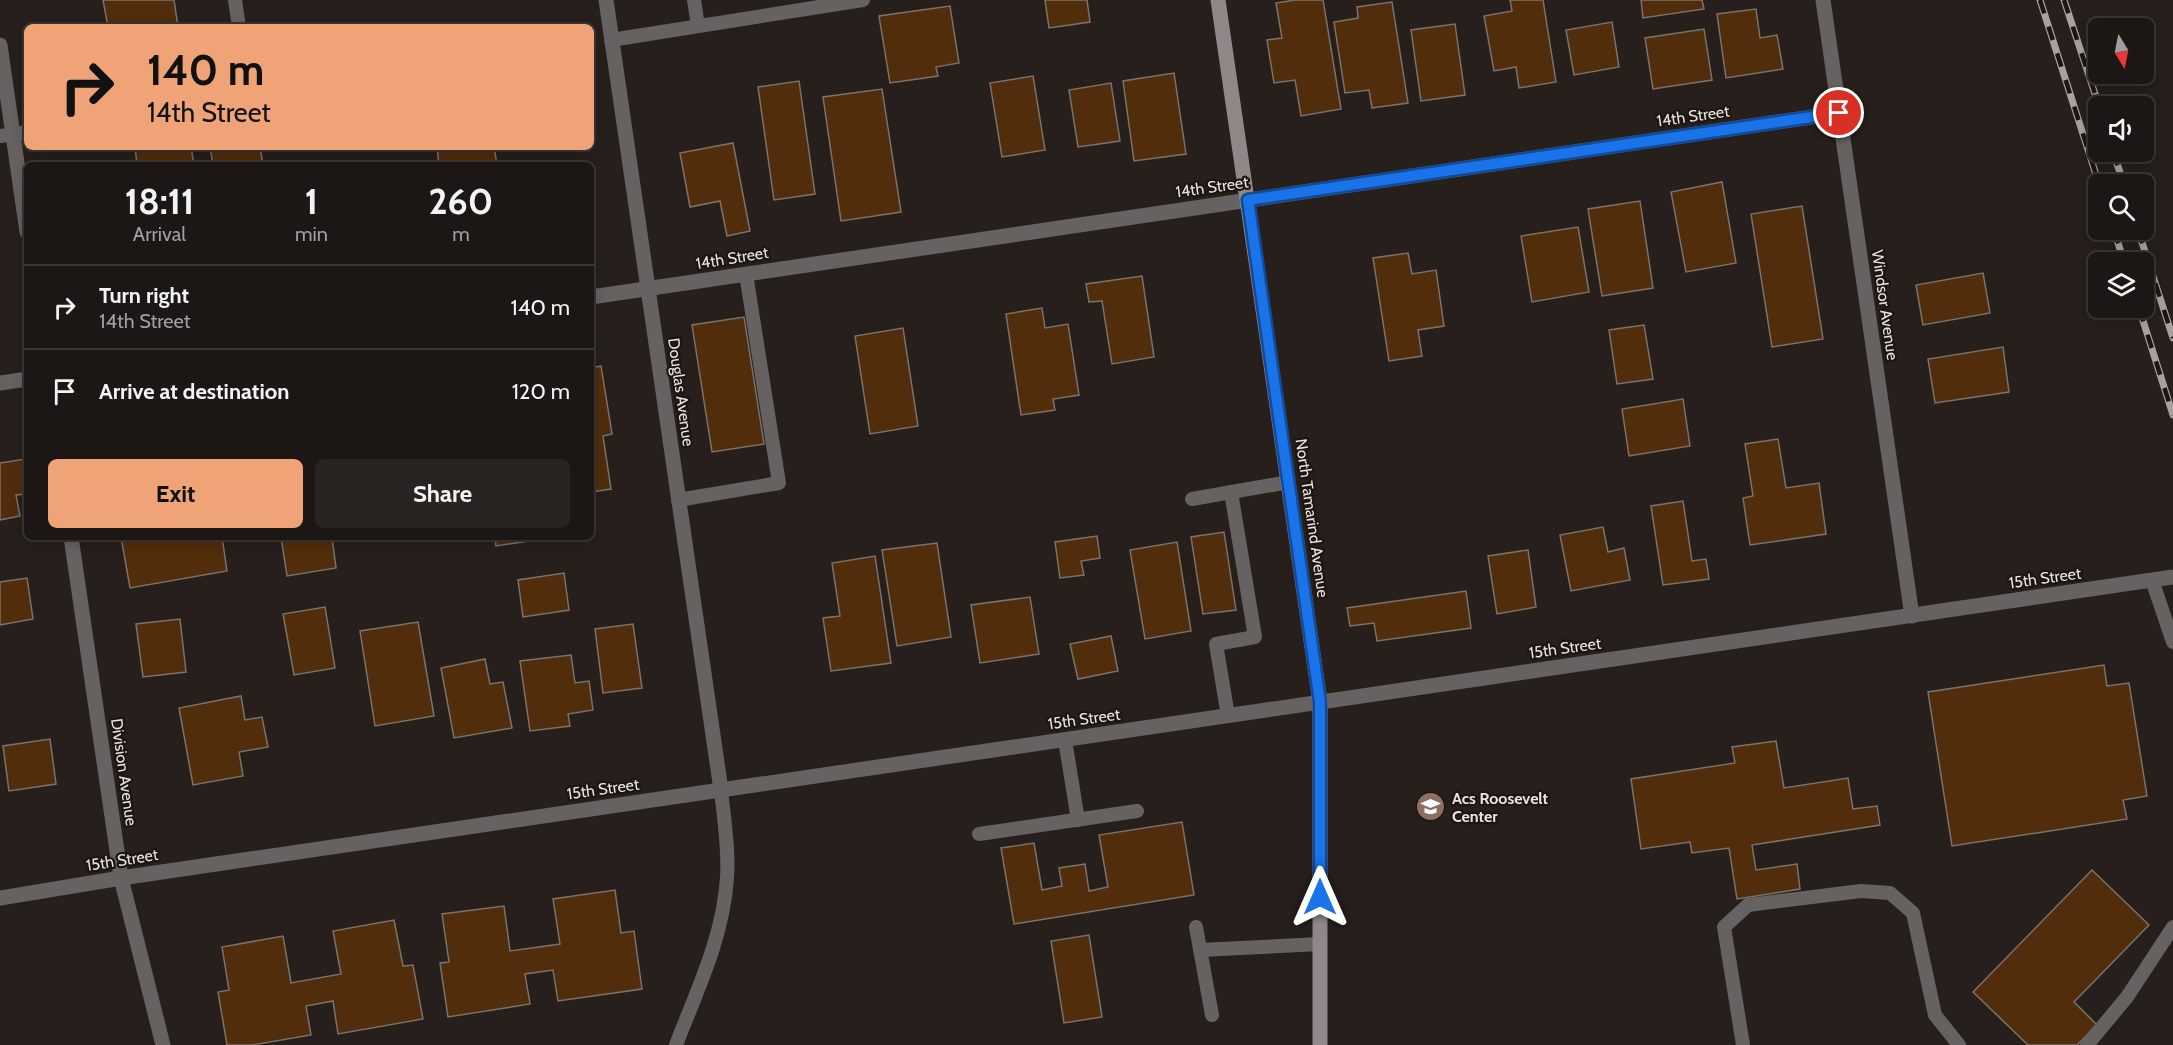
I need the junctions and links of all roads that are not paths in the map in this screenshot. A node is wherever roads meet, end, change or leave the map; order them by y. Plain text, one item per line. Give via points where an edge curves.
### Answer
1 (235, 0) edge
2 (606, 0) edge
3 (694, 0) edge
4 (863, 0) edge
5 (1218, 0) edge
6 (1823, 0) edge
7 (239, 24) edge
8 (698, 26) junction
9 (611, 40) junction
10 (0, 45) edge
11 (1839, 113) junction
12 (13, 134) edge
13 (1248, 200) junction
14 (24, 211) edge
15 (746, 273) junction
16 (648, 288) junction
17 (594, 297) edge
18 (24, 379) edge
19 (0, 383) edge
20 (1289, 482) junction
21 (1231, 492) junction
22 (1192, 499) dead end
23 (678, 500) junction
24 (72, 540) edge
25 (2173, 577) edge
26 (2152, 580) junction
27 (1912, 616) junction
28 (2173, 642) edge
29 (1320, 702) junction
30 (1228, 716) junction
31 (1065, 740) junction
32 (721, 790) junction
33 (1137, 811) dead end
34 (1078, 820) junction
35 (979, 834) dead end
36 (121, 878) junction
37 (0, 898) edge
38 (1196, 927) dead end
39 (2173, 927) edge
40 (1320, 944) junction
41 (1200, 950) junction
42 (1212, 1015) dead end
43 (163, 1045) edge
44 (676, 1045) edge
45 (1320, 1045) edge
46 (1743, 1045) edge
47 (1959, 1045) edge
48 (2087, 1045) edge

1 - 7 lane
2 - 9 street, Douglas Avenue
3 - 8 lane
4 - 8 lane
5 - 13 street, North Tamarind Avenue
6 - 11 street, Windsor Avenue
8 - 9 lane
9 - 16 street, Douglas Avenue
10 - 12 street
11 - 13 street, 14th Street
11 - 27 street, Windsor Avenue
12 - 14 street
13 - 15 street, 14th Street
13 - 20 street, North Tamarind Avenue
15 - 16 street, 14th Street
15 - 23 lane via 779,483
16 - 17 street, 14th Street
16 - 23 street, Douglas Avenue
18 - 19 street
20 - 21 lane
20 - 29 street, North Tamarind Avenue
21 - 22 lane
21 - 30 lane via 1255,637 1216,644
23 - 32 street, Douglas Avenue
24 - 36 street, Division Avenue
25 - 26 street, 15th Street
26 - 27 street, 15th Street
26 - 28 lane
27 - 29 street, 15th Street
29 - 30 street, 15th Street
29 - 40 street, North Tamarind Avenue
30 - 31 street, 15th Street
31 - 32 street, 15th Street
31 - 34 lane
32 - 36 street, 15th Street
32 - 44 lane via 727,856 723,908 704,976
33 - 34 lane
34 - 35 lane
36 - 37 street, 15th Street
36 - 43 street, Division Avenue
38 - 41 lane
39 - 48 lane via 2127,997
40 - 41 lane
40 - 45 street, North Tamarind Avenue
41 - 42 lane
46 - 47 lane via 1724,927 1748,905 1861,891 1890,893 1913,913 1935,1015

